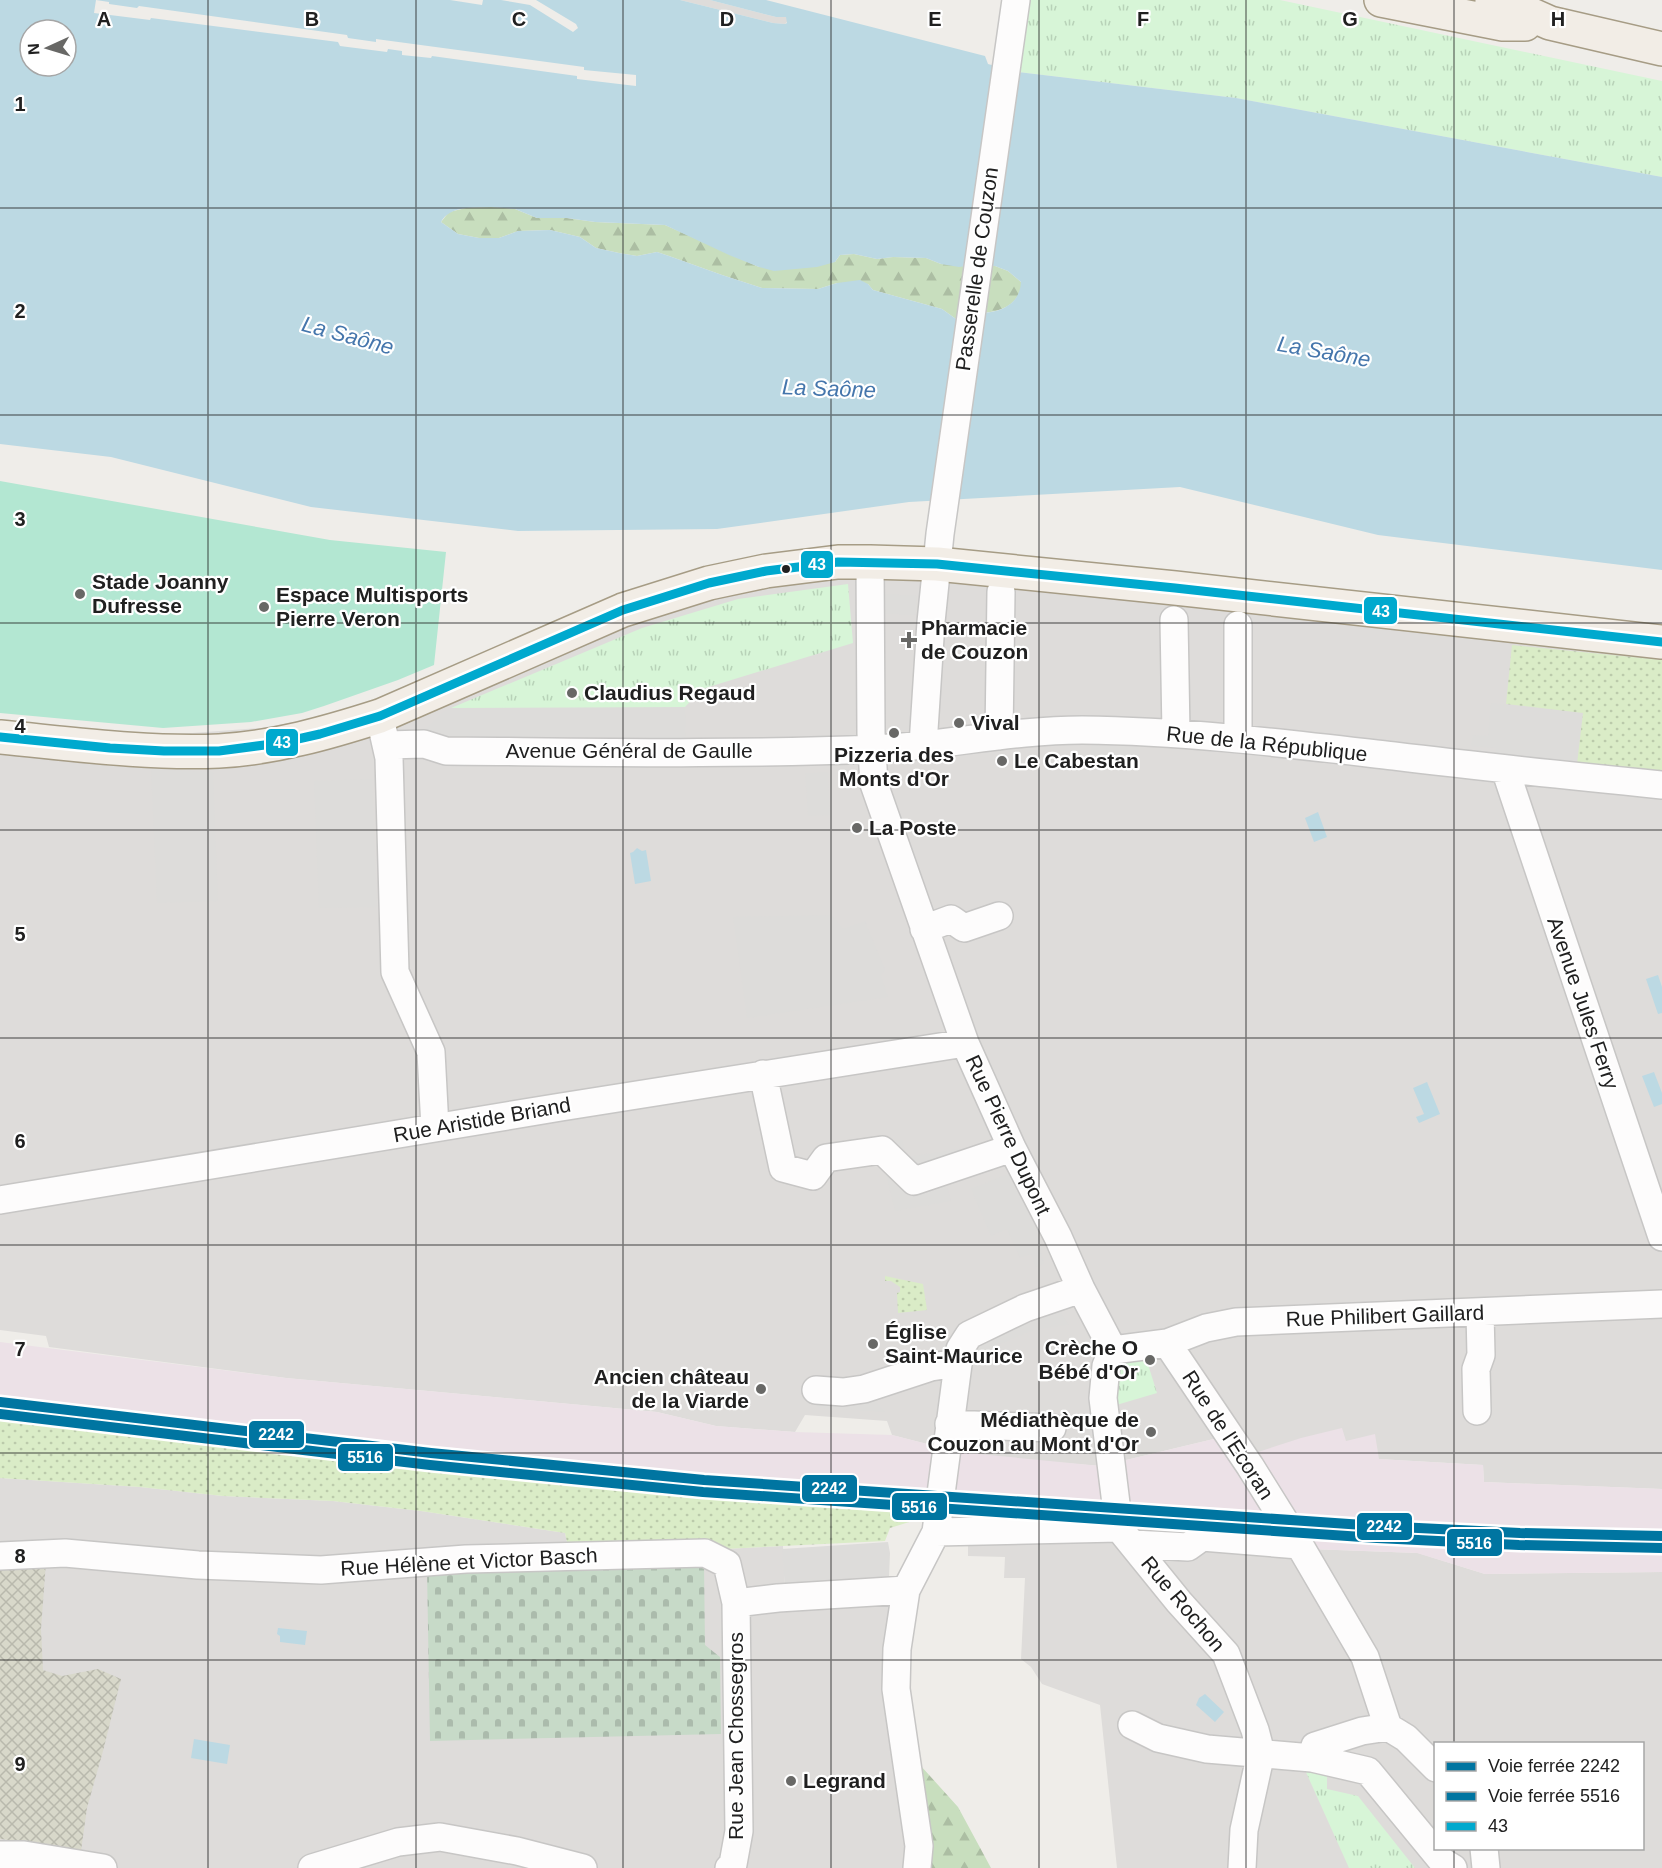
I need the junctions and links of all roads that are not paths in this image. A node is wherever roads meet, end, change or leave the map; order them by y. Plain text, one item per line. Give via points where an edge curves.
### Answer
1 (1016, 0) edge
2 (1380, 0) edge
3 (1492, 0) edge
4 (1550, 23) junction
5 (1662, 49) edge
6 (938, 551) junction
7 (870, 562) junction
8 (1001, 592) dead end
9 (1174, 620) dead end
10 (1238, 625) dead end
11 (1662, 642) edge
12 (383, 730) junction
13 (1176, 733) junction
14 (999, 736) junction
15 (0, 737) edge
16 (1238, 738) junction
17 (923, 745) junction
18 (872, 749) junction
19 (1504, 770) junction
20 (1662, 785) edge
21 (999, 916) dead end
22 (924, 929) junction
23 (965, 1044) junction
24 (763, 1074) junction
25 (435, 1128) junction
26 (1012, 1148) junction
27 (0, 1200) edge
28 (1662, 1237) edge
29 (1081, 1289) junction
30 (1662, 1304) edge
31 (1480, 1312) junction
32 (1167, 1343) junction
33 (1113, 1350) junction
34 (957, 1363) junction
35 (816, 1390) dead end
36 (1476, 1412) dead end
37 (1052, 1428) dead end
38 (948, 1435) junction
39 (937, 1527) junction
40 (1123, 1531) junction
41 (1296, 1540) junction
42 (0, 1556) edge
43 (906, 1590) junction
44 (736, 1603) junction
45 (1132, 1725) dead end
46 (1388, 1727) junction
47 (1261, 1753) junction
48 (1312, 1758) junction
49 (1434, 1766) edge
50 (1484, 1850) edge
51 (0, 1855) edge
52 (103, 1868) edge
53 (312, 1868) edge
54 (583, 1868) edge
55 (729, 1868) edge
56 (917, 1868) edge
57 (1242, 1868) edge
58 (1453, 1868) edge
59 (1486, 1868) edge

1 - 6 street, Passerelle de Couzon
2 - 4 main road via 1503,24
3 - 4 main road
4 - 5 main road
6 - 7 main road
6 - 11 main road via 1175,588
6 - 17 street, Passerelle de Couzon
7 - 12 main road via 766,571 709,583 623,610
7 - 18 street, Rue Pierre Dupont
8 - 14 street
9 - 13 street
10 - 16 street
12 - 15 main road via 221,750 135,750
12 - 18 street, Avenue Général de Gaulle via 446,751 698,753
12 - 25 street via 388,758 395,972 431,1052
13 - 14 street, Rue de la République via 1080,730
13 - 16 street, Rue de la République
14 - 17 street, Rue de la République
16 - 19 street, Rue de la République
17 - 18 street, Rue de la République
18 - 22 street, Rue Pierre Dupont via 874,784
19 - 20 street, Rue de la République
19 - 28 street, Avenue Jules Ferry
21 - 22 street via 964,928 951,919
22 - 23 street, Rue Pierre Dupont
23 - 24 street, Rue Aristide Briand
23 - 26 street, Rue Pierre Dupont
24 - 25 street, Rue Aristide Briand
24 - 26 street via 783,1168 813,1176 826,1158 882,1150 914,1181
25 - 27 street, Rue Aristide Briand
26 - 29 street, Rue Pierre Dupont
29 - 33 street, Rue Pierre Dupont
29 - 34 street via 1025,1308 969,1335
30 - 31 street, Rue Philibert Gaillard
31 - 32 street, Rue Philibert Gaillard via 1236,1322
31 - 36 street
32 - 33 street, Rue Philibert Gaillard
32 - 41 street, Rue de l'Ecoran
33 - 40 street via 1106,1366 1103,1398
34 - 35 street via 931,1367 864,1389
34 - 38 street
37 - 38 street
38 - 39 street
39 - 40 street
39 - 43 street
40 - 41 street via 1188,1547 1202,1537
40 - 47 street, Rue Rochon via 1226,1654
41 - 46 street, Rue de l'Ecoran via 1365,1657
42 - 44 street, Rue Hélène et Victor Basch via 65,1553 198,1565 321,1570 466,1559 705,1553 726,1564
43 - 44 street
43 - 56 street via 897,1649 896,1689 920,1846
44 - 55 street, Rue Jean Chossegros via 738,1831
45 - 47 street via 1158,1738 1207,1749
46 - 48 street via 1315,1746
46 - 49 street via 1406,1738
47 - 48 street
47 - 57 street, Rue Rochon via 1244,1830
48 - 58 street via 1368,1771 1443,1862
50 - 59 street
51 - 52 street via 24,1855
53 - 54 street via 398,1842 440,1837

